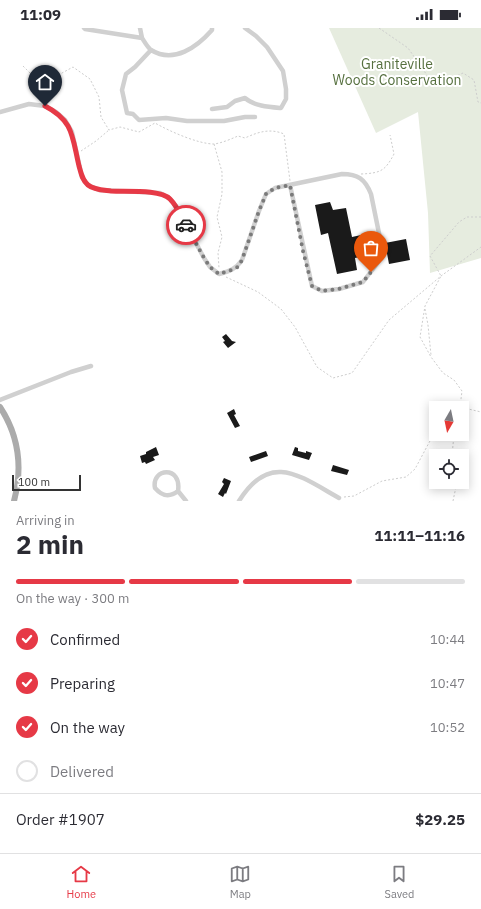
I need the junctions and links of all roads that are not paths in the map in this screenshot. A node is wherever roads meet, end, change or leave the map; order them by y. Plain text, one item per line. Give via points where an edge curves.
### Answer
1 (84, 28) edge
2 (140, 28) edge
3 (212, 28) edge
4 (245, 28) edge
5 (142, 38) junction
6 (151, 50) junction
7 (212, 109) dead end
8 (0, 112) edge
9 (255, 117) dead end
10 (290, 185) junction
11 (91, 366) dead end
12 (0, 400) edge
13 (0, 407) edge
14 (178, 491) junction
15 (339, 498) road end
16 (14, 501) edge
17 (186, 501) edge
18 (239, 501) edge

1 - 5 street
2 - 5 street
3 - 6 street via 202,41 183,53 168,57
4 - 7 street via 267,47 280,64 284,71 286,99 281,108 266,107 245,98 227,107
5 - 6 street
6 - 9 street via 126,74 122,90 127,113 133,114 139,120 166,118 224,121
8 - 10 street via 29,104 45,106 56,112 65,120 72,132 82,177 88,185 99,190 160,193 169,198 176,206 204,258 219,274 238,267 266,194 275,188
10 - 10 street via 312,286 322,291 363,282 379,261 382,248 369,190 361,179 352,174 342,174
11 - 12 street
13 - 16 main road via 12,428 18,450 18,480
14 - 14 street via 179,486 174,474 158,474 155,488 162,494 170,495
14 - 17 street
15 - 18 street via 305,478 288,472 279,472 262,476

